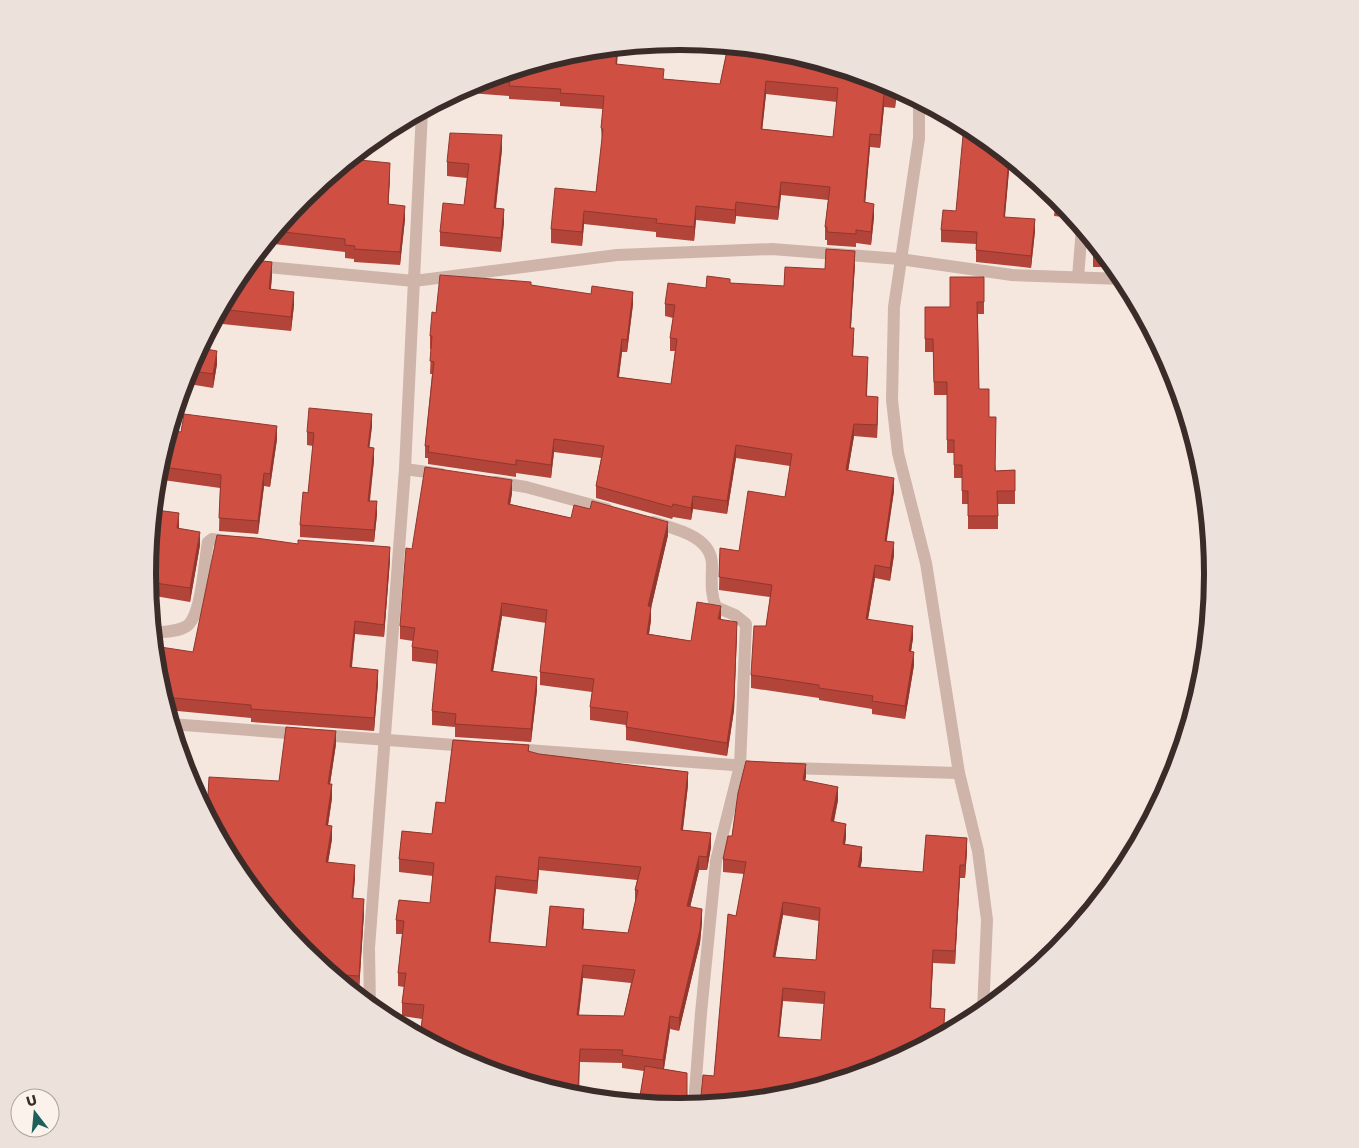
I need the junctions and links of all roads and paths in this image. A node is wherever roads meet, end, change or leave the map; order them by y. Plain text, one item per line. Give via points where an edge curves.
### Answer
1 (919, 108) edge
2 (422, 118) edge
3 (1081, 239) edge
4 (900, 259) junction
5 (256, 266) edge
6 (1078, 277) junction
7 (1112, 279) edge
8 (414, 280) junction
9 (405, 469) junction
10 (452, 476) edge
11 (480, 480) edge
12 (618, 513) edge
13 (637, 518) edge
14 (244, 542) edge
15 (159, 632) edge
16 (178, 724) edge
17 (386, 740) junction
18 (484, 747) edge
19 (504, 749) edge
20 (740, 766) junction
21 (760, 767) edge
22 (780, 767) edge
23 (959, 773) junction
24 (370, 997) edge
25 (983, 1001) edge
26 (695, 1098) edge

1 - 4 street via 919,138
2 - 8 street
3 - 6 street
4 - 6 street via 1012,275
4 - 8 street via 772,249 617,255
4 - 23 street via 894,307 892,400 898,453 926,563
5 - 8 street
6 - 7 street
8 - 9 street
9 - 10 street
9 - 17 street via 393,551
11 - 12 street via 526,487
13 - 20 street via 683,531 706,546 712,562 711,596 716,607 746,624
14 - 15 street via 212,539 197,610 189,624 179,630
16 - 17 street
17 - 18 street
17 - 24 street via 369,948
19 - 20 street
20 - 21 street
20 - 26 street via 716,862
22 - 23 street
23 - 25 street via 978,851 987,920

